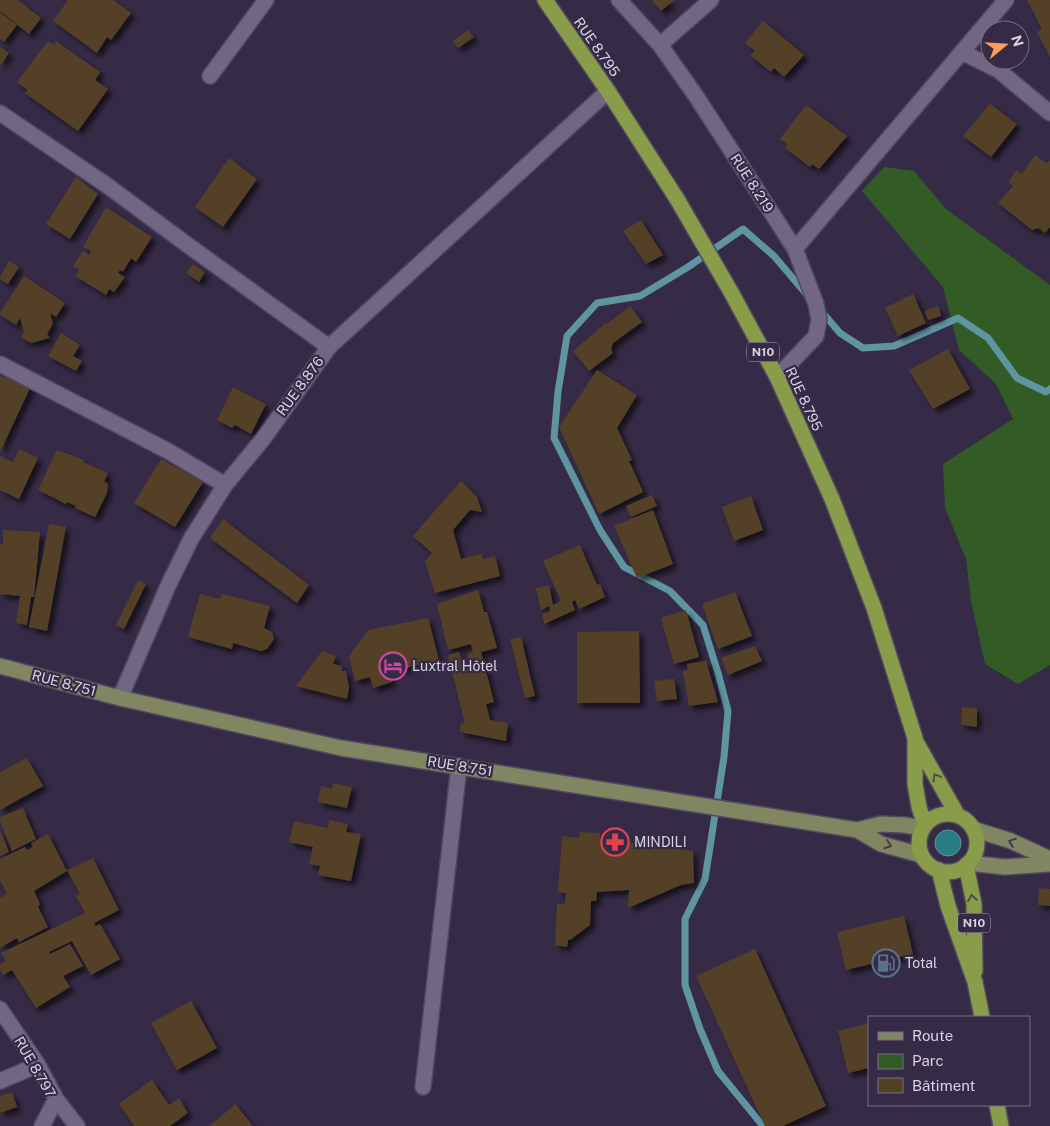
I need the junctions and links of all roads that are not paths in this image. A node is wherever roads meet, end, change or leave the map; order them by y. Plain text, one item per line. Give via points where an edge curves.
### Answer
1 (266, 0) edge
2 (544, 0) edge
3 (619, 0) edge
4 (711, 0) edge
5 (1006, 0) edge
6 (660, 45) junction
7 (962, 52) junction
8 (210, 76) dead end
9 (608, 91) junction
10 (0, 113) edge
11 (1050, 113) edge
12 (795, 249) junction
13 (329, 347) junction
14 (0, 364) edge
15 (777, 378) junction
16 (225, 485) junction
17 (0, 666) edge
18 (120, 698) junction
19 (914, 738) junction
20 (459, 766) junction
21 (958, 816) junction
22 (924, 826) junction
23 (973, 829) junction
24 (856, 830) junction
25 (921, 855) junction
26 (1050, 859) edge
27 (967, 864) junction
28 (1050, 864) edge
29 (939, 870) junction
30 (975, 982) junction
31 (0, 1009) edge
32 (982, 1016) edge
33 (38, 1065) junction
34 (0, 1081) edge
35 (423, 1087) dead end
36 (56, 1099) junction
37 (997, 1106) edge
38 (42, 1126) edge
39 (77, 1126) edge
40 (1000, 1126) edge

1 - 8 street
2 - 9 highway, RUE 8.795 / N10
3 - 6 street, RUE 8.219
4 - 6 street
5 - 7 street
6 - 12 street, RUE 8.219
7 - 11 street via 998,70
7 - 12 street
9 - 13 street
9 - 15 highway, RUE 8.795 / N10 via 677,199
10 - 13 street, RUE 8.876 via 105,184
12 - 15 street, RUE 8.219 via 819,318 816,336
13 - 16 street, RUE 8.876
14 - 16 street via 168,451
15 - 19 highway, RUE 8.795 / N10 via 832,499 874,608
16 - 18 street, RUE 8.876 via 187,546
17 - 18 main road, RUE 8.751
18 - 20 main road, RUE 8.751 via 341,748
21 -> 19 highway, N10
19 - 22 highway, RUE 8.795 / N10 via 915,784
20 - 24 main road, RUE 8.751
20 - 35 street
21 - 22 highway via 934,817
21 - 23 highway
22 - 24 main road via 881,824
22 - 25 highway via 919,836
26 -> 23 main road via 1011,841
23 - 27 highway via 976,847
24 -> 25 main road, RUE 8.751 via 881,844
25 - 29 highway
27 - 28 main road via 1005,867
27 - 29 highway via 958,870
30 -> 27 highway, N10 via 974,904
29 - 30 highway, N10
30 - 32 highway, N10
31 - 33 street, RUE 8.797
33 - 34 street
33 - 36 street, RUE 8.797
36 - 38 street, RUE 8.797
36 - 39 street
37 - 40 highway

